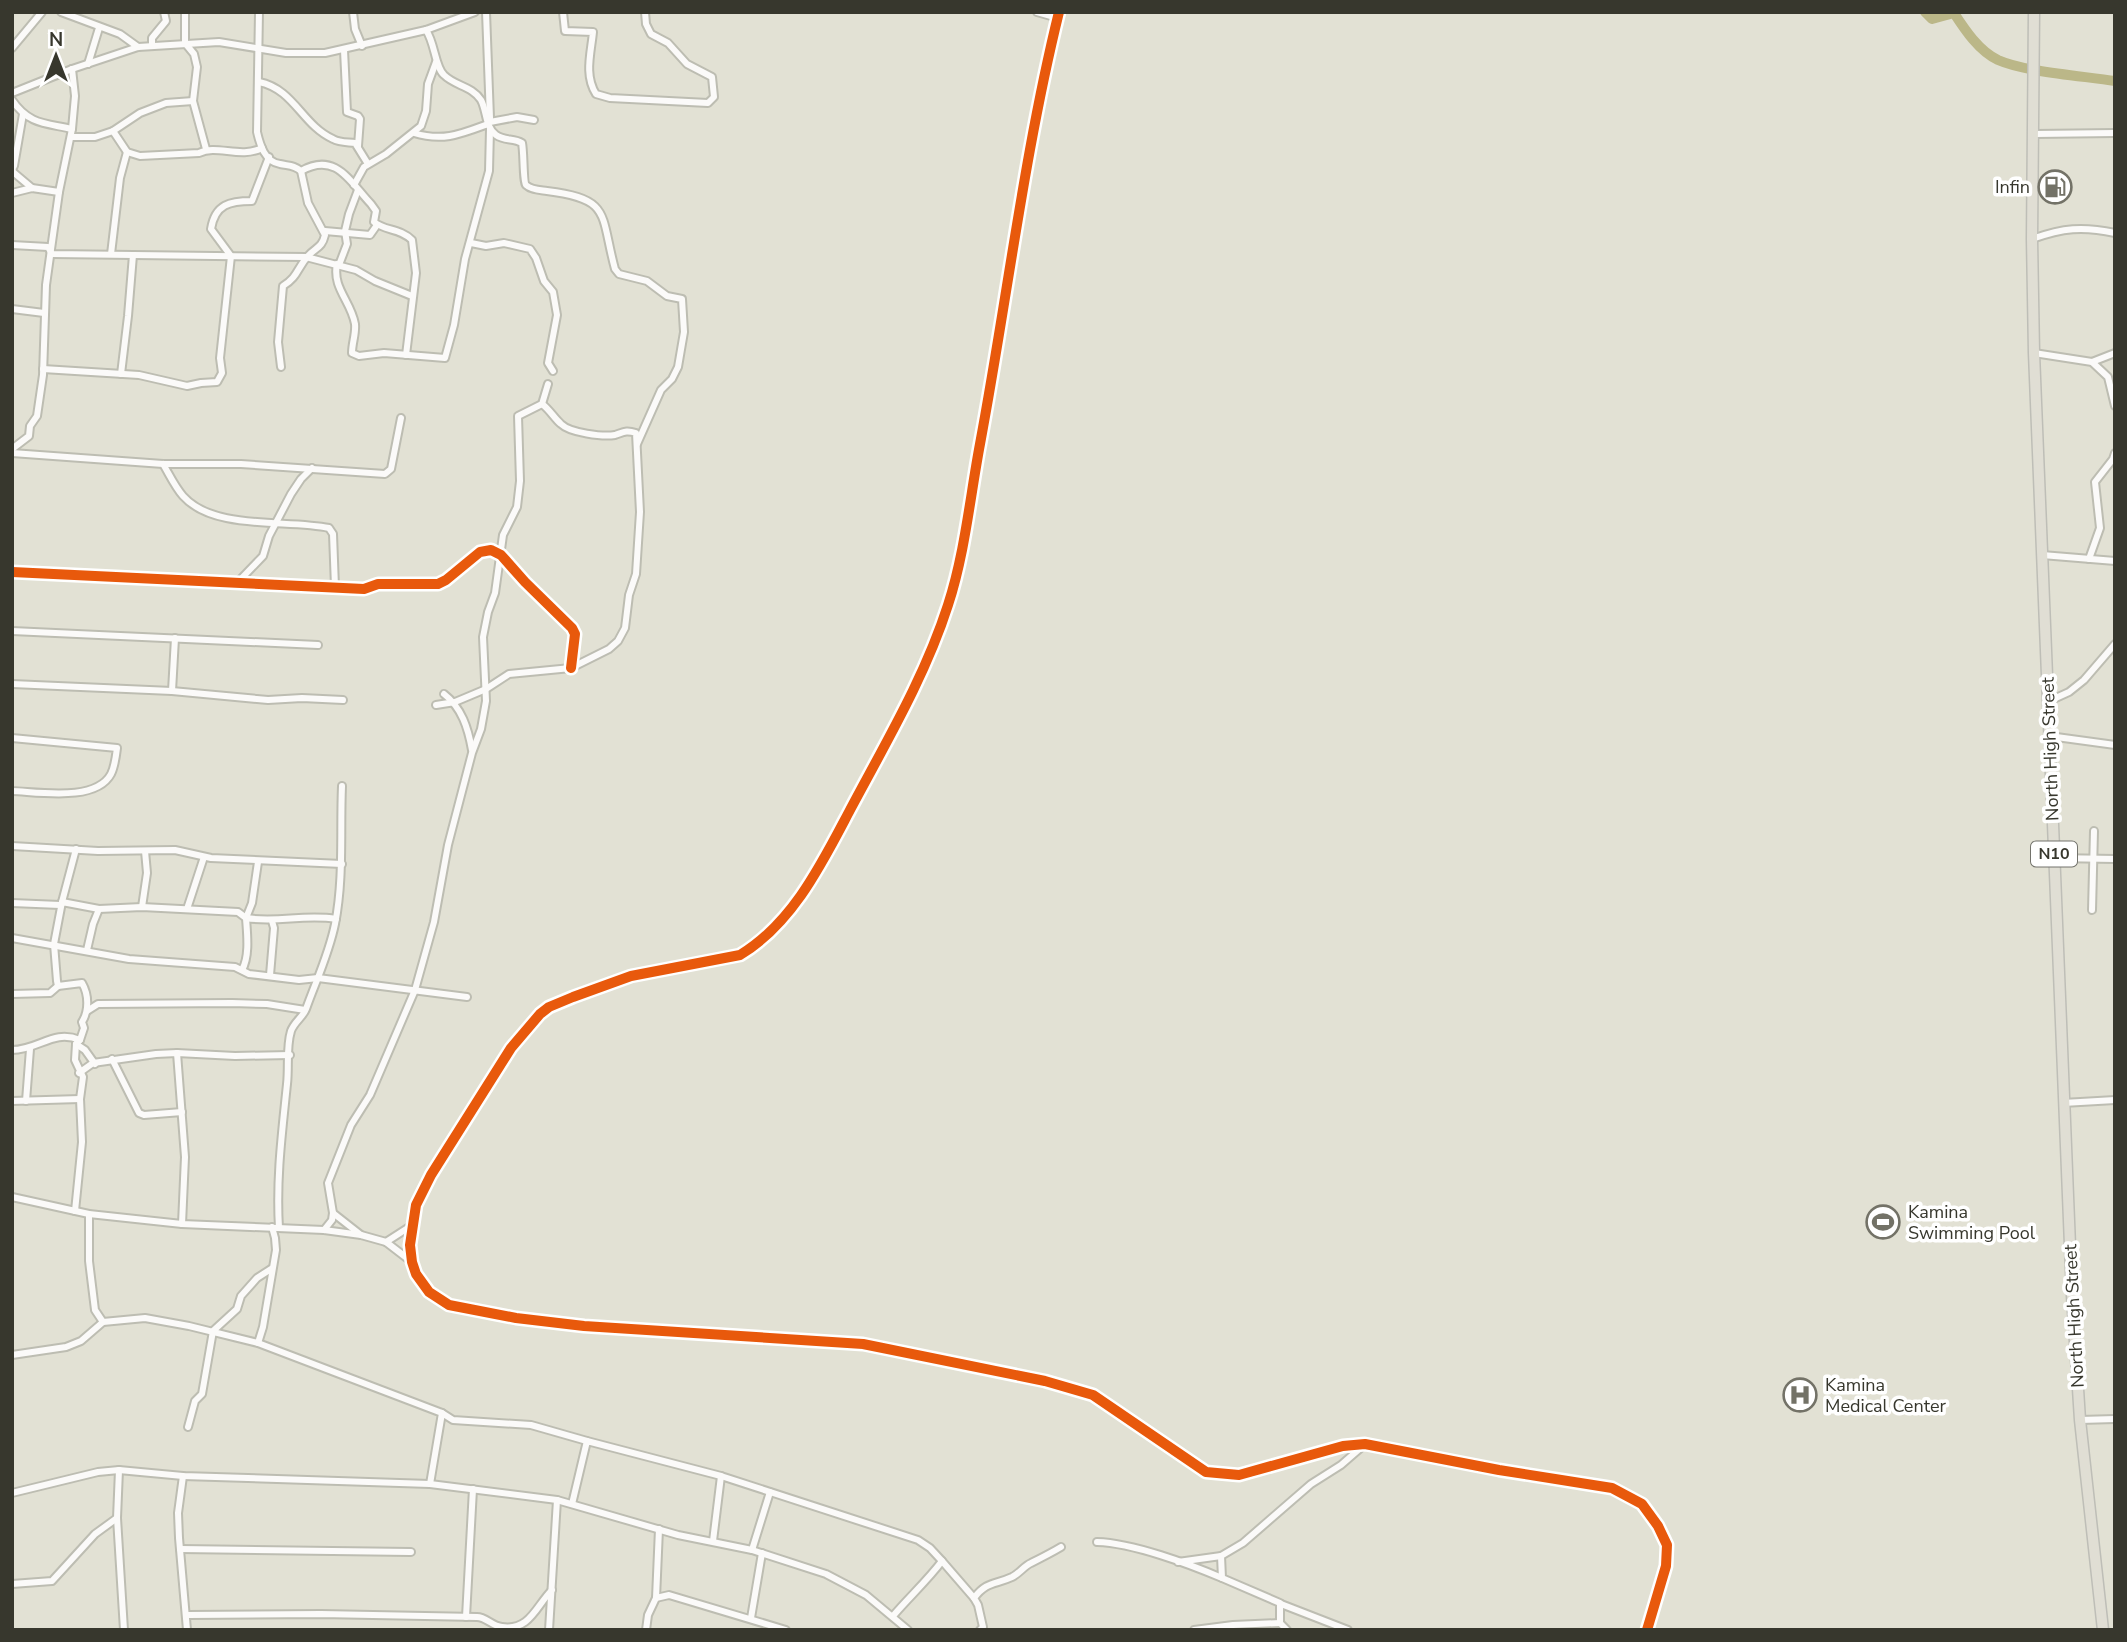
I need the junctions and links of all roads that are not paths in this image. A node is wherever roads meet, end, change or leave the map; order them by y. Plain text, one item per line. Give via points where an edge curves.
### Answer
1 (42, 12) edge
2 (61, 12) edge
3 (164, 12) edge
4 (185, 12) edge
5 (259, 12) edge
6 (353, 12) edge
7 (475, 12) edge
8 (486, 12) edge
9 (563, 12) edge
10 (645, 12) edge
11 (1037, 12) edge
12 (2035, 12) edge
13 (1058, 15) edge
14 (99, 28) junction
15 (426, 30) junction
16 (185, 43) junction
17 (152, 45) junction
18 (362, 46) junction
19 (138, 47) junction
20 (12, 48) edge
21 (258, 48) junction
22 (344, 50) junction
23 (436, 62) junction
24 (88, 64) junction
25 (72, 69) junction
26 (259, 82) junction
27 (12, 93) edge
28 (12, 100) edge
29 (192, 100) junction
30 (23, 114) junction
31 (534, 120) dead end
32 (489, 125) junction
33 (113, 131) junction
34 (72, 133) junction
35 (2115, 133) edge
36 (16, 134) edge
37 (414, 134) junction
38 (2035, 134) junction
39 (358, 146) junction
40 (262, 148) junction
41 (206, 149) junction
42 (127, 152) junction
43 (269, 157) junction
44 (368, 164) junction
45 (13, 165) edge
46 (301, 171) junction
47 (356, 187) junction
48 (32, 188) junction
49 (59, 191) junction
50 (12, 192) edge
51 (377, 225) junction
52 (325, 231) junction
53 (345, 231) junction
54 (2115, 233) edge
55 (2032, 239) junction
56 (471, 243) junction
57 (12, 245) edge
58 (52, 254) junction
59 (111, 254) junction
60 (133, 255) junction
61 (231, 256) junction
62 (306, 257) junction
63 (338, 264) junction
64 (412, 296) junction
65 (12, 309) edge
66 (44, 313) junction
67 (2034, 353) junction
68 (2115, 353) edge
69 (406, 355) junction
70 (2092, 362) junction
71 (281, 367) dead end
72 (43, 369) junction
73 (553, 371) dead end
74 (121, 374) junction
75 (548, 384) dead end
76 (542, 404) junction
77 (2115, 406) edge
78 (401, 418) dead end
79 (637, 444) junction
80 (12, 451) edge
81 (2115, 453) edge
82 (163, 464) junction
83 (313, 468) junction
84 (276, 523) junction
85 (501, 555) junction
86 (2042, 555) junction
87 (2089, 559) junction
88 (2115, 561) edge
89 (12, 572) edge
90 (238, 582) junction
91 (335, 587) junction
92 (12, 631) edge
93 (175, 638) junction
94 (2115, 644) edge
95 (318, 645) dead end
96 (571, 668) junction
97 (12, 684) edge
98 (486, 689) junction
99 (172, 691) junction
100 (444, 694) dead end
101 (343, 700) dead end
102 (455, 702) junction
103 (2048, 702) junction
104 (436, 705) dead end
105 (2049, 736) junction
106 (12, 738) edge
107 (2115, 745) edge
108 (472, 752) junction
109 (342, 786) dead end
110 (12, 791) edge
111 (2094, 831) dead end
112 (12, 846) edge
113 (76, 849) junction
114 (145, 851) junction
115 (204, 857) junction
116 (2054, 858) junction
117 (2093, 859) junction
118 (2115, 859) edge
119 (258, 862) junction
120 (342, 864) junction
121 (12, 903) edge
122 (61, 903) junction
123 (142, 907) junction
124 (99, 909) junction
125 (187, 909) junction
126 (2092, 910) dead end
127 (246, 918) junction
128 (336, 919) junction
129 (272, 921) junction
130 (12, 938) edge
131 (54, 944) junction
132 (87, 950) junction
133 (242, 970) junction
134 (270, 975) junction
135 (318, 978) junction
136 (58, 986) junction
137 (415, 990) junction
138 (12, 994) edge
139 (467, 997) dead end
140 (306, 1010) junction
141 (87, 1011) junction
142 (78, 1042) junction
143 (12, 1049) edge
144 (30, 1049) junction
145 (177, 1053) junction
146 (290, 1055) junction
147 (112, 1059) junction
148 (95, 1064) junction
149 (79, 1073) junction
150 (80, 1099) junction
151 (2115, 1100) edge
152 (12, 1101) edge
153 (26, 1101) junction
154 (2063, 1103) junction
155 (182, 1112) junction
156 (12, 1197) edge
157 (75, 1212) junction
158 (333, 1213) junction
159 (89, 1214) junction
160 (182, 1224) junction
161 (414, 1224) junction
162 (275, 1227) junction
163 (324, 1230) junction
164 (361, 1235) junction
165 (386, 1242) junction
166 (412, 1262) junction
167 (271, 1269) junction
168 (96, 1314) junction
169 (103, 1322) junction
170 (97, 1327) junction
171 (214, 1331) junction
172 (258, 1343) junction
173 (12, 1355) edge
174 (442, 1413) junction
175 (2115, 1419) edge
176 (2080, 1420) junction
177 (188, 1427) dead end
178 (587, 1441) junction
179 (1365, 1444) junction
180 (119, 1470) junction
181 (183, 1476) junction
182 (721, 1476) junction
183 (430, 1484) junction
184 (473, 1489) junction
185 (770, 1492) junction
186 (12, 1493) edge
187 (557, 1500) junction
188 (572, 1504) junction
189 (117, 1518) junction
190 (659, 1529) junction
191 (713, 1541) junction
192 (1097, 1542) dead end
193 (1061, 1546) dead end
194 (180, 1549) junction
195 (752, 1550) junction
196 (411, 1552) dead end
197 (762, 1553) junction
198 (1222, 1556) junction
199 (942, 1561) junction
200 (1178, 1562) junction
201 (1222, 1578) junction
202 (12, 1584) edge
203 (552, 1590) junction
204 (656, 1598) junction
205 (974, 1598) junction
206 (1281, 1604) junction
207 (188, 1615) junction
208 (893, 1616) junction
209 (466, 1617) junction
210 (751, 1618) junction
211 (1280, 1623) junction
212 (1228, 1628) edge
213 (983, 1629) edge
214 (124, 1630) edge
215 (187, 1630) edge
216 (549, 1630) edge
217 (646, 1630) edge
218 (786, 1630) edge
219 (908, 1630) edge
220 (1194, 1630) edge
221 (1287, 1630) edge
222 (1348, 1630) edge
223 (1647, 1630) edge
224 (2103, 1630) edge

1 - 20 street
2 - 14 street
3 - 17 street via 166,21 152,38
4 - 16 street
5 - 21 street
6 - 18 street
7 - 15 street
8 - 32 street
9 - 10 street via 565,31 593,32 589,70 596,94 708,103 714,97 710,73 687,64 670,45 651,34
11 - 13 street
12 - 38 highway, North High Street / N10
13 - 161 street via 951,591 933,645 892,732 804,892 755,946 740,955 631,976 540,1014 511,1048 431,1175 416,1205
14 - 19 street via 120,34
14 - 24 street
15 - 18 street
15 - 23 street via 434,43
16 - 17 street
16 - 21 street
16 - 29 street via 197,67
17 - 19 street
18 - 22 street
19 - 24 street
21 - 22 street via 297,53
21 - 26 street
22 - 39 street via 347,112 359,119
23 - 32 street via 443,75 477,95
23 - 37 street via 424,120
24 - 25 street
25 - 27 street
25 - 34 street
26 - 39 street via 282,90 311,124 331,139
26 - 40 street via 257,132
28 - 30 street
29 - 33 street via 140,113
29 - 41 street
30 - 34 street
30 - 36 street
31 - 32 street via 517,117
32 - 37 street via 454,137
32 - 56 street via 489,171
32 - 79 street via 498,137 522,143 525,184 532,189 576,194 598,210 604,217 614,269 619,274 642,278 667,296 682,299 680,360
33 - 34 street via 95,137
33 - 42 street
34 - 49 street
35 - 38 street
36 - 45 street
37 - 44 street
38 - 55 highway, North High Street / N10
39 - 44 street
40 - 41 street via 249,153
40 - 43 street
41 - 42 street via 140,156
42 - 59 street
43 - 46 street
43 - 61 street via 252,201 231,202 212,222 211,229
44 - 47 street
45 - 48 street via 13,172
46 - 47 street via 313,165 333,166
46 - 52 street via 308,204
47 - 51 street via 376,211
47 - 53 street
48 - 49 street
48 - 50 street
49 - 58 street
51 - 53 street via 370,235
51 - 64 street via 394,228 412,240 416,273
52 - 53 street
52 - 62 street via 321,246
53 - 63 street via 347,244
54 - 55 street via 2067,228
55 - 67 highway, North High Street / N10
56 - 69 street via 445,358
56 - 73 street via 504,243 530,249 536,258 553,292 557,315 548,363
57 - 58 street via 48,247
58 - 59 street
58 - 66 street
59 - 60 street
60 - 61 street
60 - 74 street
61 - 62 street
61 - 74 street via 222,373 217,382 187,386
62 - 63 street
62 - 71 street via 297,275 283,286 278,342
63 - 64 street
63 - 69 street via 337,286 355,325 352,353
64 - 69 street
65 - 66 street
66 - 72 street
67 - 70 street
67 - 86 highway, North High Street / N10
68 - 70 street
70 - 77 street via 2108,377
72 - 74 street
72 - 80 street via 37,416 29,436
75 - 76 street
76 - 79 street via 562,426 599,435 624,430 636,433
76 - 85 street via 518,416 517,507 506,526
78 - 83 street via 388,472
79 - 96 street via 640,512 636,574 625,628 609,649
80 - 82 street
81 - 87 street via 2095,482 2100,528
82 - 83 street
82 - 84 street via 182,495 211,514
83 - 84 street via 301,479
84 - 90 street via 263,556
84 - 91 street via 332,530
85 - 91 street via 480,552 438,584
85 - 96 street via 572,628
85 - 98 street via 483,637
86 - 87 street
86 - 103 highway, North High Street / N10
87 - 88 street
89 - 90 street
90 - 91 street
92 - 93 street
93 - 95 street
93 - 99 street
94 - 103 street via 2084,680
96 - 98 street via 509,674
97 - 99 street
98 - 102 street
98 - 108 street via 481,729
99 - 101 street via 268,700
100 - 102 street
102 - 104 street
102 - 108 street
103 - 105 highway, North High Street / N10
105 - 107 street
105 - 116 highway, North High Street / N10
106 - 110 street via 117,748 111,774 97,788 73,793
108 - 137 street
109 - 120 street
111 - 117 street
112 - 113 street
113 - 114 street
113 - 122 street
114 - 115 street via 175,850
114 - 123 street
115 - 119 street
115 - 125 street
116 - 117 street
116 - 154 highway, North High Street / N10
117 - 118 street
117 - 126 street
119 - 120 street
119 - 127 street
120 - 128 street
121 - 122 street
122 - 124 street
122 - 131 street
123 - 124 street
123 - 125 street
124 - 132 street
125 - 127 street via 238,912
127 - 129 street
127 - 133 street
128 - 129 street via 308,916
128 - 135 street
129 - 134 street
130 - 131 street
131 - 132 street
131 - 136 street
132 - 133 street via 129,959
133 - 134 street
134 - 135 street
135 - 137 street
135 - 140 street
136 - 138 street via 50,993
136 - 141 street via 82,983
137 - 139 street
137 - 158 street via 370,1095 332,1168 328,1183
140 - 141 street via 184,1002 98,1004
140 - 146 street via 291,1032
141 - 142 street
142 - 144 street via 58,1036
142 - 148 street
142 - 149 street via 75,1060
143 - 144 street
144 - 153 street
145 - 146 street
145 - 147 street
145 - 155 street
146 - 162 street
147 - 148 street
147 - 155 street via 139,1113
148 - 149 street
149 - 150 street via 83,1077
150 - 153 street
150 - 157 street via 82,1142
151 - 154 street
152 - 153 street
154 - 176 highway, North High Street / N10
155 - 160 street
156 - 157 street
157 - 159 street
158 - 163 street
158 - 164 street
159 - 160 street
159 - 168 street
160 - 162 street
161 - 165 street
161 - 166 street
162 - 163 street
162 - 167 street
163 - 164 street
164 - 165 street
165 - 166 street
166 - 179 street via 429,1292 449,1305 516,1318 863,1344 1045,1381 1093,1395 1214,1474 1239,1475
167 - 171 street via 257,1278 241,1296 237,1309
167 - 172 street
168 - 169 street
168 - 170 street
169 - 170 street
169 - 171 street via 145,1318
170 - 173 street via 66,1347
171 - 172 street
171 - 177 street via 202,1394 195,1401
172 - 174 street
174 - 178 street via 453,1420 531,1426
174 - 183 street
175 - 176 street
176 - 224 highway, North High Street / N10
178 - 182 street
178 - 188 street
179 - 198 street via 1311,1484 1253,1537
179 - 223 street via 1612,1488 1642,1504 1667,1545 1666,1566
180 - 181 street
180 - 186 street
180 - 189 street
181 - 183 street
181 - 194 street
182 - 185 street
182 - 191 street
183 - 184 street
184 - 187 street
184 - 209 street
185 - 195 street
185 - 199 street via 918,1540
187 - 188 street
187 - 203 street
188 - 190 street
189 - 202 street via 95,1534 52,1581
189 - 214 street
190 - 191 street
190 - 204 street
191 - 195 street
192 - 200 street
193 - 205 street via 1014,1576 982,1588
194 - 196 street
194 - 207 street
195 - 197 street
197 - 208 street via 845,1583
197 - 210 street
198 - 200 street
198 - 201 street
199 - 205 street
199 - 208 street
200 - 201 street
201 - 206 street
203 - 209 street via 524,1625 499,1627 482,1617
203 - 216 street
204 - 210 street via 669,1595
204 - 217 street
205 - 213 street
206 - 211 street
206 - 222 street
207 - 209 street
207 - 215 street
208 - 219 street
210 - 218 street
211 - 212 street
211 - 221 street
212 - 220 street

